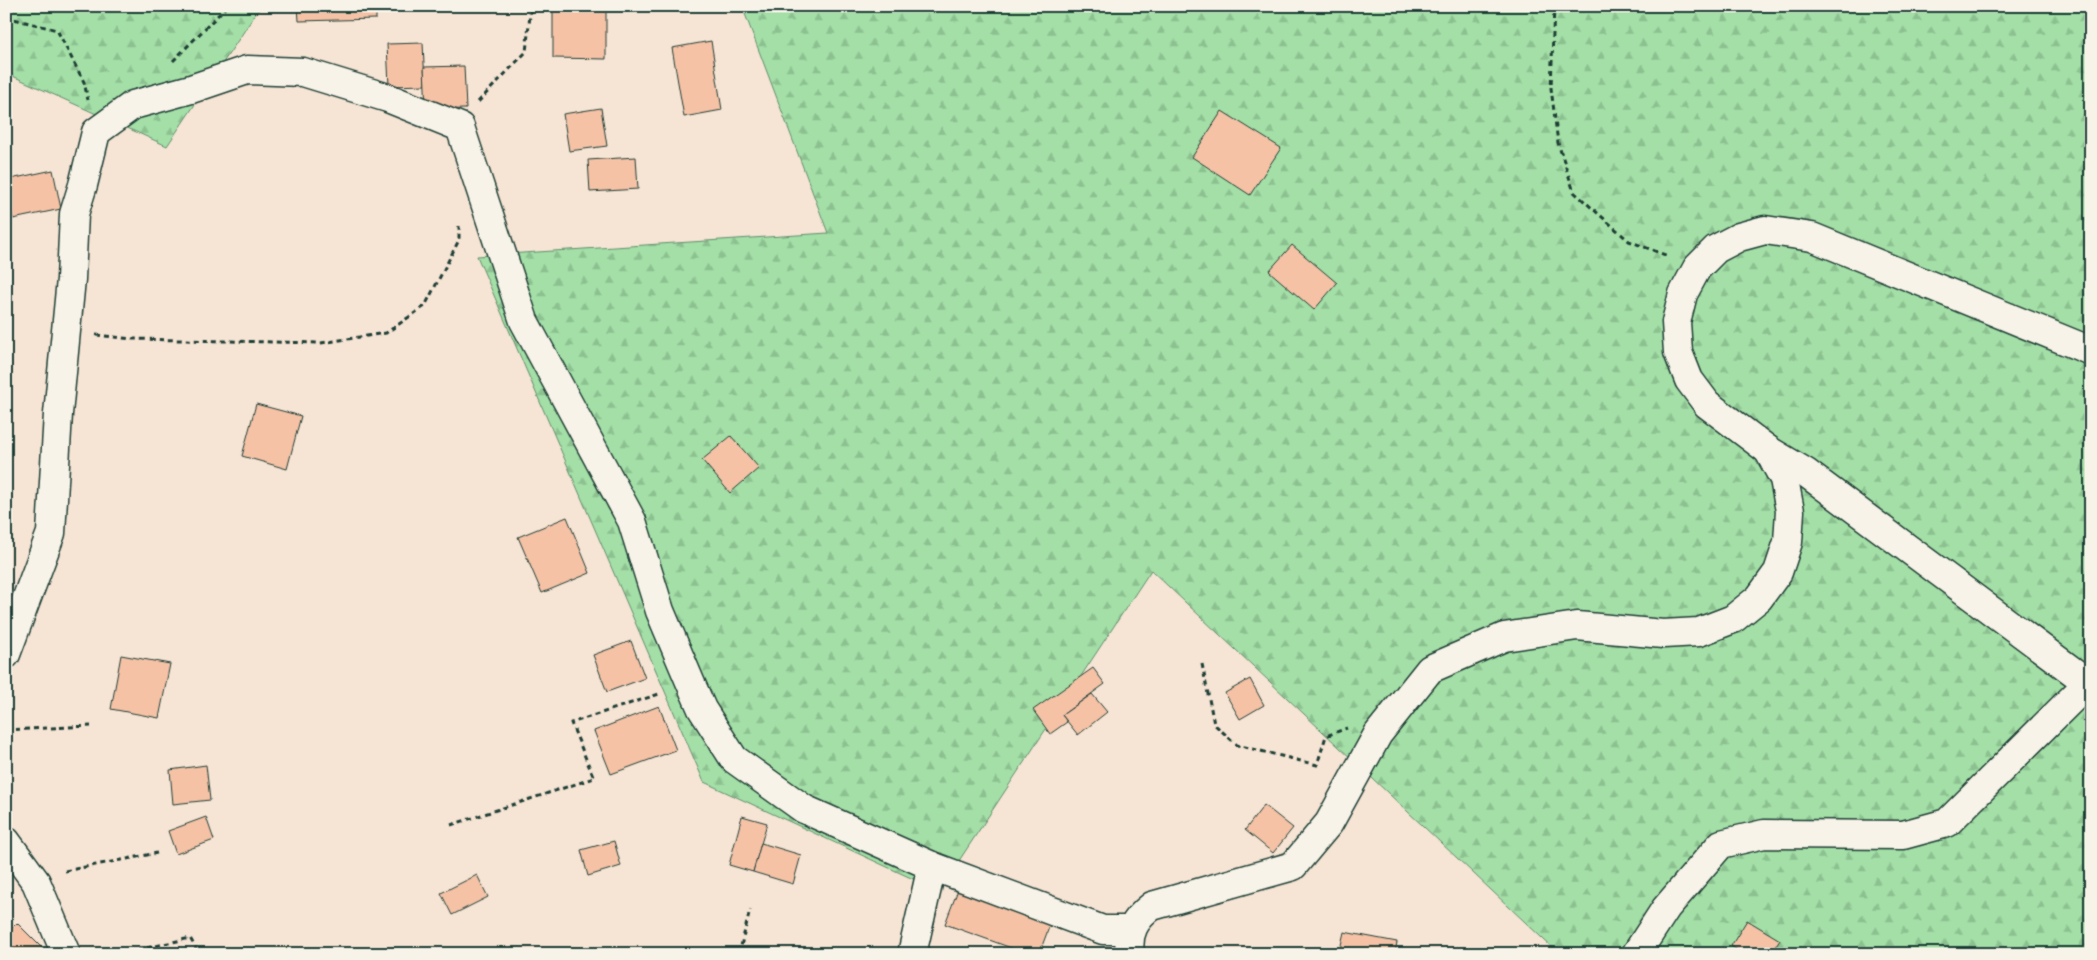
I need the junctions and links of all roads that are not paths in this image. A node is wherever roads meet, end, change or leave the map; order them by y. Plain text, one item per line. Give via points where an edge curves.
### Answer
1 (2091, 351) edge
2 (1768, 450) junction
3 (6, 654) edge
4 (2090, 684) edge
5 (6, 841) edge
6 (932, 866) junction
7 (1103, 942) edge
8 (1131, 942) edge
9 (66, 954) edge
10 (912, 954) edge
11 (1636, 954) edge

1 - 2 street via 1812,236 1765,230 1739,236 1716,249 1697,268 1683,294 1676,322 1678,352 1689,380 1707,404
2 - 4 street via 1805,472
2 - 8 street via 1784,479 1790,510 1788,542 1778,572 1759,598 1733,619 1700,632 1663,634 1577,626 1504,637 1430,670 1378,734 1329,822 1293,866 1152,906 1136,920
3 - 6 street via 51,533 74,214 96,132 133,105 247,70 303,72 388,98 460,127 524,321 632,521 660,611 702,709 734,759 804,809
4 - 11 street via 1947,823 1903,835 1764,834 1721,844 1666,908
5 - 9 street via 32,877
6 - 7 street
6 - 10 street
7 - 8 street

